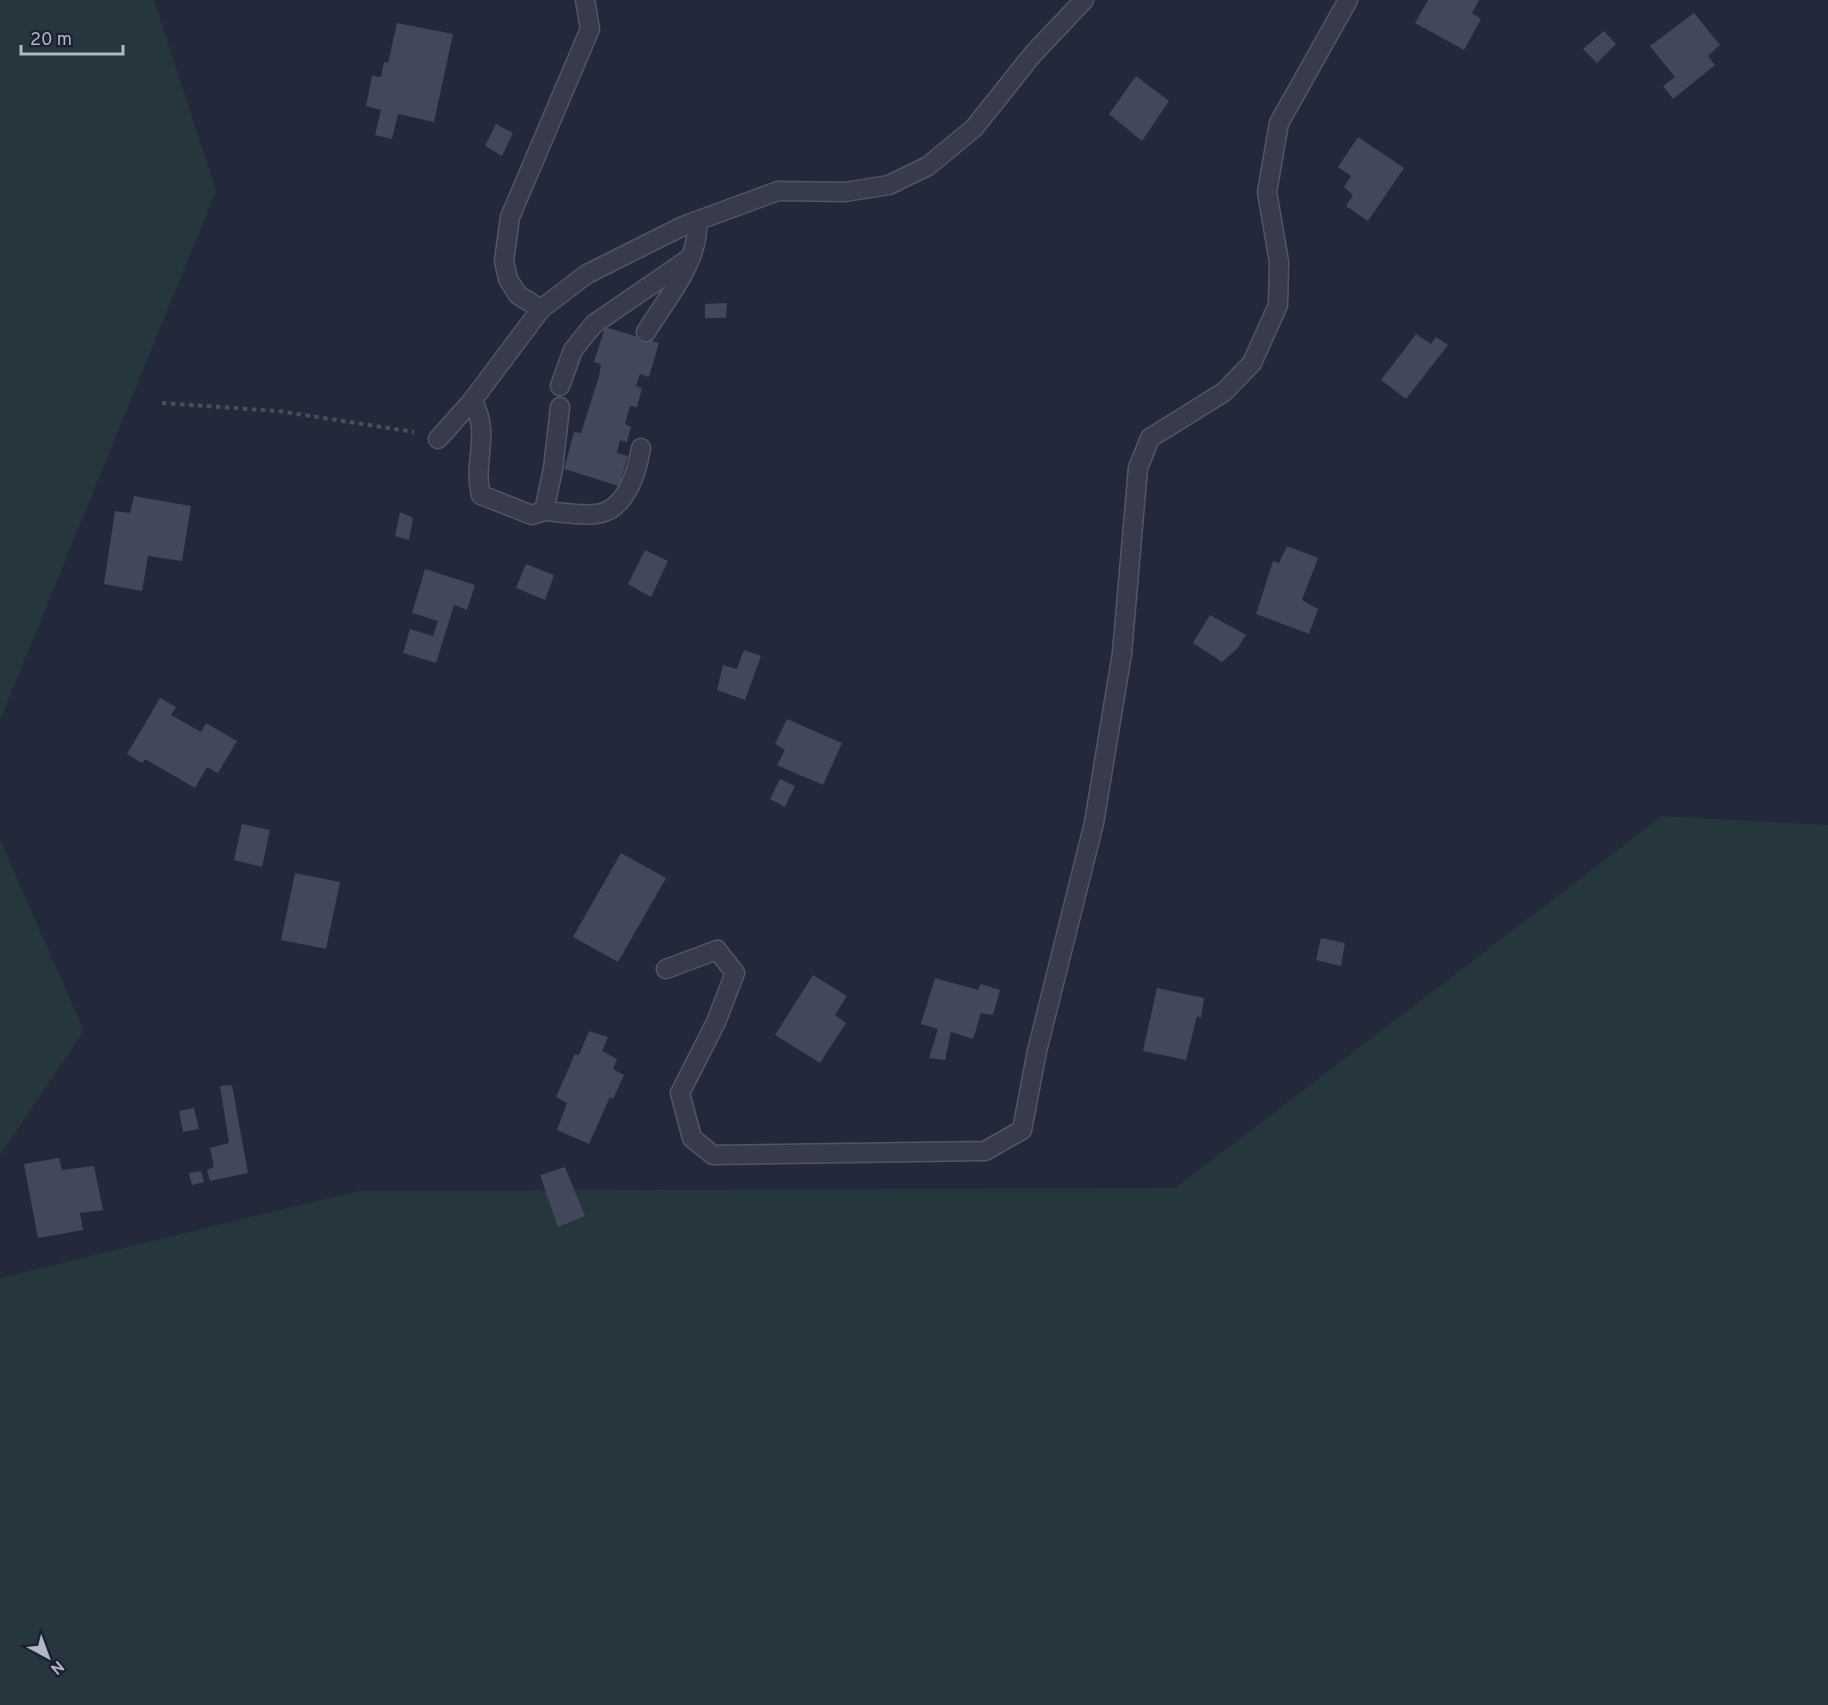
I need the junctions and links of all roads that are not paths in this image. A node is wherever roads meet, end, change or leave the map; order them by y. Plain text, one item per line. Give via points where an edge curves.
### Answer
1 (585, 0) edge
2 (1084, 0) edge
3 (1348, 0) edge
4 (697, 221) junction
5 (690, 258) junction
6 (541, 309) junction
7 (646, 332) dead end
8 (560, 386) dead end
9 (472, 401) junction
10 (560, 407) dead end
11 (438, 439) road end
12 (641, 448) dead end
13 (544, 511) junction
14 (666, 969) dead end

1 - 6 lane via 590,29 510,217 504,261 508,279 518,295
2 - 4 lane via 1033,54 974,129 928,166 889,185 845,192 778,191
3 - 14 lane via 1279,123 1267,192 1279,262 1278,305 1252,363 1224,392 1150,438 1138,468 1122,653 1094,823 1037,1051 1022,1130 985,1151 713,1155 692,1138 680,1093 716,1022 735,973 717,950
4 - 5 lane via 698,239
4 - 6 lane via 587,274
5 - 7 lane
5 - 8 lane via 594,324 573,350
6 - 9 lane
9 - 11 lane
9 - 13 lane via 483,437 477,480 482,495 532,515
10 - 13 lane
12 - 13 lane via 630,490 611,507 598,514

